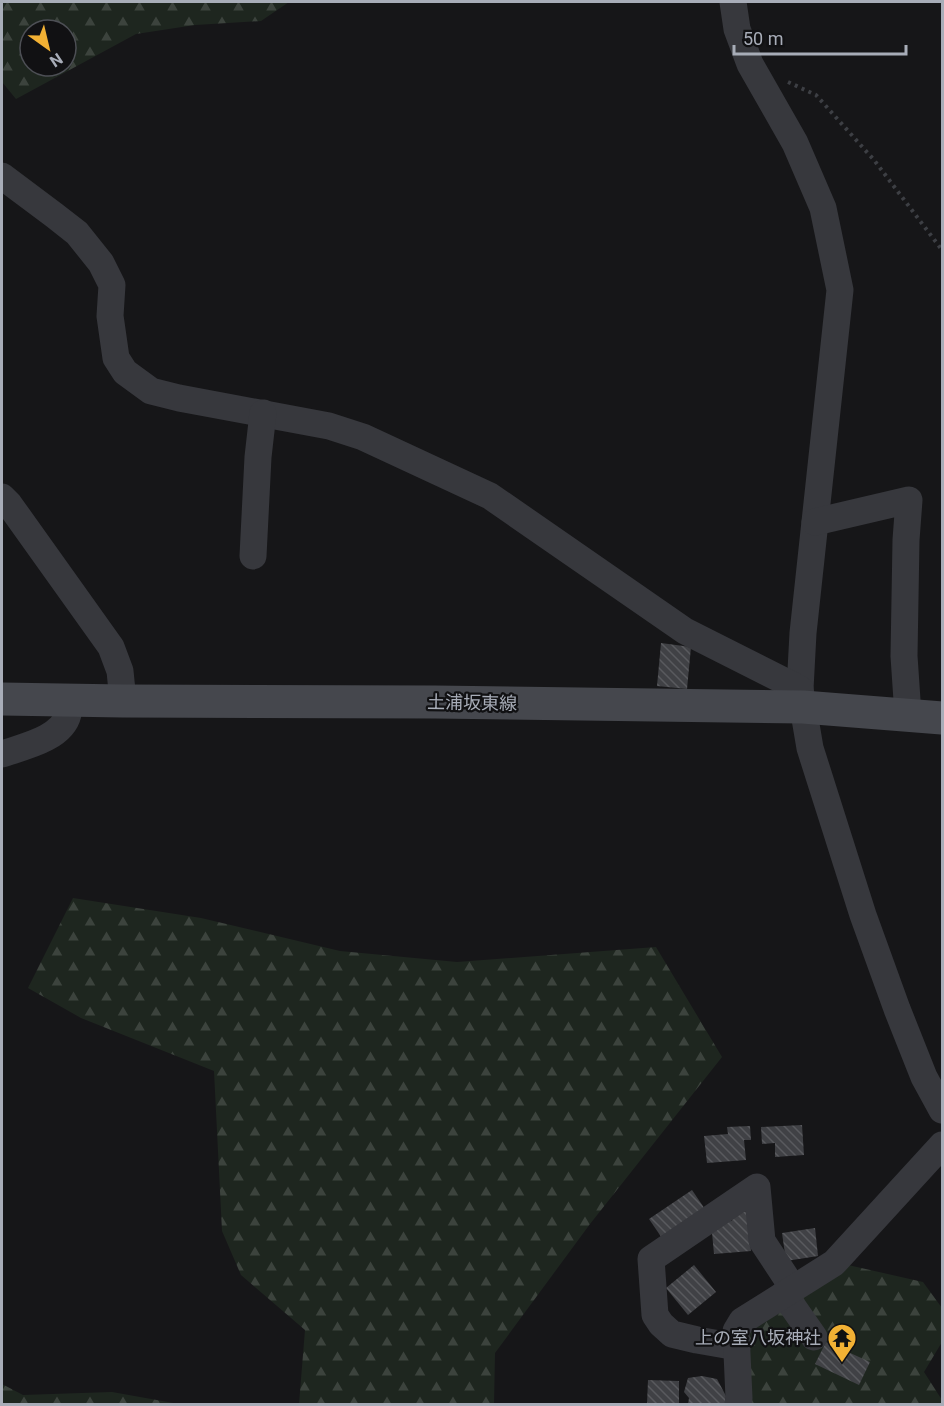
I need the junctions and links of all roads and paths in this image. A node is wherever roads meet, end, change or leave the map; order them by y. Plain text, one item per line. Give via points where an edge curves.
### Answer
1 (733, 2) edge
2 (750, 64) junction
3 (2, 176) edge
4 (942, 250) edge
5 (263, 413) junction
6 (2, 496) edge
7 (815, 522) junction
8 (253, 556) dead end
9 (801, 698) junction
10 (2, 699) edge
11 (69, 700) junction
12 (123, 701) junction
13 (908, 715) junction
14 (942, 718) edge
15 (2, 754) edge
16 (942, 1110) edge
17 (942, 1145) edge
18 (788, 1291) junction
19 (814, 1337) dead end
20 (737, 1347) junction
21 (738, 1404) edge

1 - 2 street via 736,29
2 - 4 path via 816,95 874,160
2 - 7 street via 795,143 823,208 840,290
3 - 5 street via 77,233 101,263 112,285 113,343 125,372 151,390
5 - 8 street
5 - 9 street via 363,437 490,496 685,631
6 - 12 street via 111,647 120,671
7 - 9 street via 803,633
7 - 13 street via 909,500 904,656
9 - 12 main road, 土浦坂東線
9 - 13 main road, 土浦坂東線
9 - 16 street via 810,748 863,915 924,1077
10 - 11 main road, 土浦坂東線
11 - 12 main road, 土浦坂東線
11 - 15 street via 68,715 60,729 45,739
13 - 14 main road, 土浦坂東線
17 - 18 street via 834,1263
18 - 19 street
18 - 20 street via 742,1321 736,1331
18 - 20 street via 762,1241 757,1187 651,1259 655,1315 661,1324 672,1334
20 - 21 street

